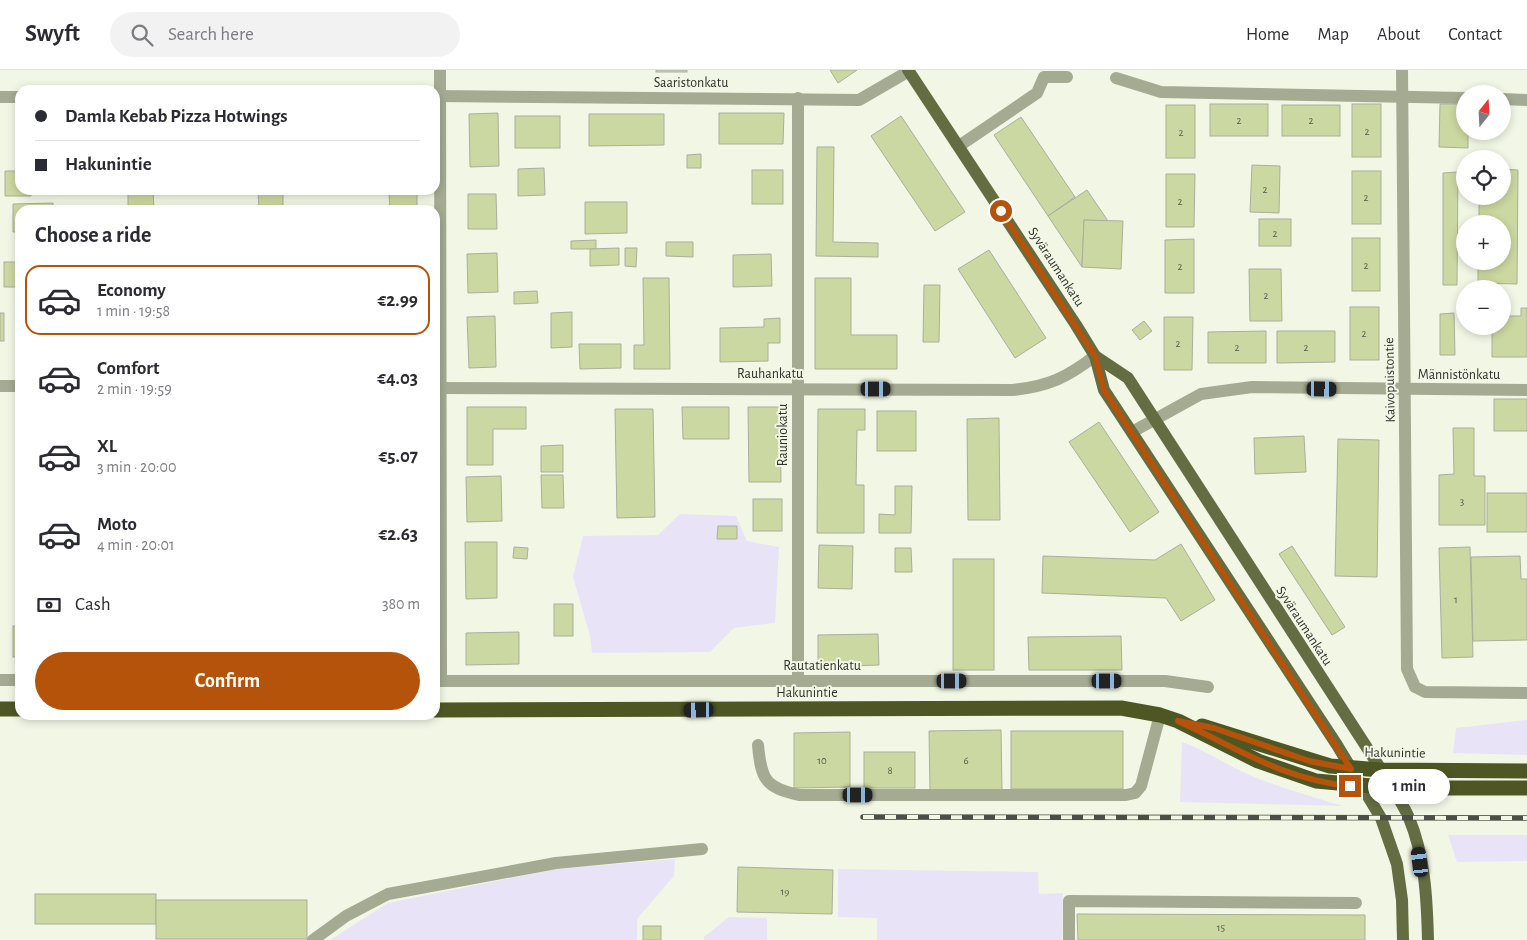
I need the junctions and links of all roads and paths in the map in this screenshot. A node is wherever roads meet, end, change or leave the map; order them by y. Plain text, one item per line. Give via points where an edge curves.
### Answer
1 (440, 70) edge
2 (908, 70) edge
3 (1402, 70) edge
4 (1067, 77) dead end
5 (1116, 78) dead end
6 (438, 85) edge
7 (440, 96) edge
8 (1402, 96) junction
9 (0, 97) edge
10 (15, 97) edge
11 (798, 98) junction
12 (1456, 98) edge
13 (1511, 99) edge
14 (1527, 100) edge
15 (958, 146) junction
16 (1095, 356) junction
17 (0, 386) edge
18 (15, 386) edge
19 (440, 388) edge
20 (798, 389) junction
21 (1405, 390) junction
22 (1527, 390) edge
23 (1155, 418) junction
24 (1132, 432) junction
25 (0, 680) edge
26 (15, 680) edge
27 (440, 681) edge
28 (798, 681) junction
29 (1208, 687) dead end
30 (1527, 693) edge
31 (0, 709) edge
32 (15, 709) edge
33 (440, 710) edge
34 (1160, 715) junction
35 (1178, 721) junction
36 (758, 745) dead end
37 (1351, 769) junction
38 (1380, 770) junction
39 (1527, 771) edge
40 (1361, 787) junction
41 (1392, 788) junction
42 (1527, 788) edge
43 (702, 849) dead end
44 (1356, 903) dead end
45 (313, 940) edge
46 (1069, 940) edge
47 (1403, 940) edge
48 (1428, 940) edge

1 - 6 street
2 - 11 street, Saaristonkatu via 859,100
2 - 15 main road, Syväraumankatu
3 - 8 street, Kaivopuistontie
4 - 15 street via 1044,77 1037,93
5 - 8 street via 1160,92
7 - 11 street, Saaristonkatu
8 - 12 street
8 - 21 street, Kaivopuistontie
9 - 10 street
11 - 20 street, Rauniokatu
13 - 14 street
15 - 16 main road, Syväraumankatu
16 - 20 street, Rauhankatu via 1076,371 1043,386 1013,390
16 - 23 main road, Syväraumankatu via 1128,378
16 - 24 main road, Syväraumankatu via 1104,390
17 - 18 street
19 - 20 street, Rauhankatu
20 - 28 street, Rauniokatu
21 - 22 street, Männistönkatu
21 - 23 street, Männistönkatu via 1252,387 1224,390 1201,394
21 - 30 street, Kaivopuistontie via 1407,669 1415,687 1425,692
23 - 24 street, Männistönkatu
23 - 38 main road, Syväraumankatu
24 - 37 main road, Syväraumankatu
25 - 26 street
27 - 28 street, Rautatienkatu
28 - 29 street, Rautatienkatu via 1165,681
31 - 32 highway
33 - 34 highway, Hakunintie via 1121,708
34 - 35 highway, Hakunintie
34 - 36 street via 1141,786 1135,793 1126,795 800,796 767,783 760,770
35 - 37 highway, Hakunintie via 1214,728 1309,761
35 - 40 highway, Hakunintie via 1285,772 1316,781
37 - 38 highway, Hakunintie
37 - 40 main road, Syväraumankatu
38 - 39 highway, Hakunintie
38 - 41 main road, Syväraumankatu
40 - 41 highway, Hakunintie
40 - 47 main road, Syväraumankatu via 1381,818 1397,864
41 - 42 highway, Hakunintie
41 - 48 main road, Syväraumankatu via 1409,818 1419,850 1427,901
43 - 45 street via 556,863 388,894 346,916
44 - 46 street via 1069,901

